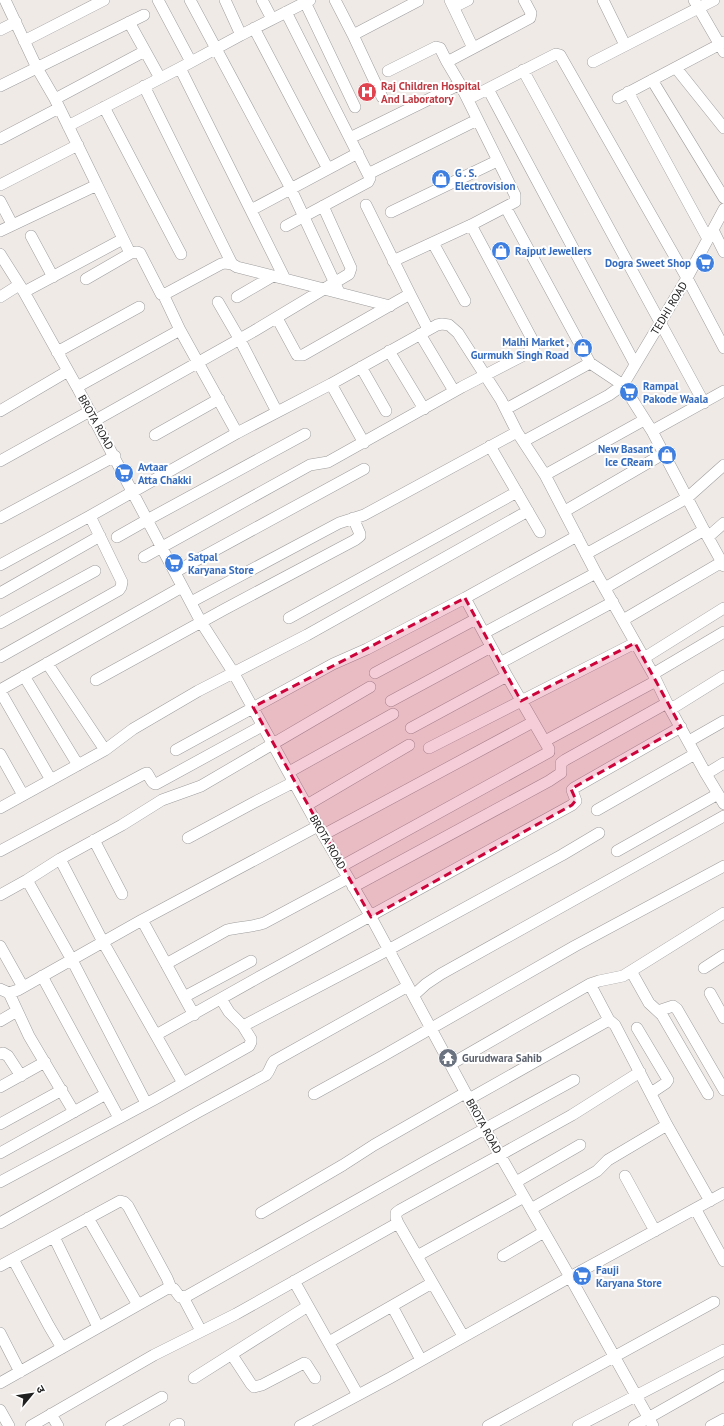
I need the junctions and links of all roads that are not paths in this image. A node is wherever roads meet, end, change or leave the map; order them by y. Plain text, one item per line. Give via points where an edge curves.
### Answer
1 (5, 0) edge
2 (104, 0) edge
3 (158, 0) edge
4 (190, 0) edge
5 (225, 0) edge
6 (262, 0) edge
7 (335, 0) edge
8 (468, 0) edge
9 (524, 0) edge
10 (603, 0) edge
11 (714, 0) edge
12 (306, 1) edge
13 (418, 1) edge
14 (452, 4) edge
15 (696, 4) edge
16 (286, 12) junction
17 (144, 15) dead end
18 (272, 19) junction
19 (16, 22) junction
20 (129, 22) junction
21 (254, 28) junction
22 (0, 30) edge
23 (241, 35) junction
24 (353, 35) junction
25 (24, 41) junction
26 (626, 45) junction
27 (723, 46) edge
28 (215, 48) junction
29 (473, 48) junction
30 (145, 51) junction
31 (191, 62) junction
32 (447, 62) junction
33 (593, 62) dead end
34 (37, 68) junction
35 (180, 68) junction
36 (676, 68) junction
37 (523, 70) junction
38 (388, 71) dead end
39 (160, 78) junction
40 (652, 80) junction
41 (460, 84) junction
42 (0, 86) edge
43 (144, 86) junction
44 (488, 89) junction
45 (628, 92) junction
46 (382, 97) dead end
47 (618, 98) dead end
48 (468, 99) junction
49 (57, 104) junction
50 (104, 107) junction
51 (355, 108) dead end
52 (477, 120) junction
53 (68, 126) junction
54 (724, 128) edge
55 (350, 138) junction
56 (0, 139) edge
57 (78, 145) junction
58 (358, 153) junction
59 (498, 161) junction
60 (328, 170) junction
61 (368, 174) junction
62 (97, 184) junction
63 (0, 185) edge
64 (291, 190) junction
65 (724, 198) edge
66 (0, 201) edge
67 (366, 205) dead end
68 (323, 206) junction
69 (506, 208) junction
70 (724, 209) edge
71 (252, 210) junction
72 (391, 212) dead end
73 (304, 216) junction
74 (12, 224) junction
75 (471, 225) junction
76 (286, 226) dead end
77 (0, 231) edge
78 (710, 235) junction
79 (31, 236) dead end
80 (123, 239) junction
81 (433, 243) junction
82 (724, 252) edge
83 (131, 253) junction
84 (0, 254) edge
85 (181, 254) dead end
86 (393, 261) junction
87 (232, 264) junction
88 (273, 276) junction
89 (53, 277) junction
90 (687, 278) junction
91 (86, 279) dead end
92 (285, 279) junction
93 (336, 288) junction
94 (21, 289) junction
95 (324, 289) junction
96 (163, 294) junction
97 (410, 294) junction
98 (0, 297) edge
99 (237, 297) dead end
100 (465, 301) dead end
101 (218, 302) dead end
102 (390, 306) junction
103 (140, 307) dead end
104 (277, 318) junction
105 (660, 323) junction
106 (180, 330) junction
107 (424, 332) junction
108 (240, 340) junction
109 (724, 348) edge
110 (389, 351) junction
111 (57, 352) junction
112 (199, 362) junction
113 (590, 363) junction
114 (635, 364) junction
115 (361, 367) junction
116 (68, 371) junction
117 (486, 375) junction
118 (331, 384) junction
119 (623, 385) junction
120 (77, 387) junction
121 (454, 391) junction
122 (724, 392) edge
123 (219, 399) junction
124 (704, 403) junction
125 (424, 409) junction
126 (506, 409) junction
127 (0, 411) edge
128 (386, 411) dead end
129 (277, 412) junction
130 (92, 416) junction
131 (644, 420) junction
132 (652, 431) junction
133 (517, 432) junction
134 (237, 433) junction
135 (305, 434) dead end
136 (155, 435) dead end
137 (524, 441) junction
138 (364, 443) junction
139 (490, 446) junction
140 (664, 454) junction
141 (114, 456) junction
142 (0, 461) edge
143 (724, 465) edge
144 (364, 469) dead end
145 (545, 475) junction
146 (132, 492) junction
147 (517, 492) junction
148 (687, 498) junction
149 (528, 511) junction
150 (565, 512) junction
151 (90, 516) junction
152 (0, 518) edge
153 (353, 518) junction
154 (147, 520) junction
155 (724, 523) edge
156 (540, 532) dead end
157 (706, 534) junction
158 (100, 536) junction
159 (577, 536) junction
160 (117, 537) dead end
161 (161, 547) junction
162 (586, 554) junction
163 (144, 557) dead end
164 (723, 564) edge
165 (0, 565) edge
166 (95, 571) dead end
167 (175, 572) junction
168 (596, 573) junction
169 (182, 587) junction
170 (605, 588) junction
171 (0, 593) edge
172 (465, 598) junction
173 (191, 602) junction
174 (613, 602) junction
175 (724, 608) edge
176 (289, 618) dead end
177 (476, 619) junction
178 (623, 620) junction
179 (202, 622) junction
180 (0, 623) edge
181 (724, 632) edge
182 (484, 633) junction
183 (635, 643) junction
184 (492, 647) junction
185 (0, 657) edge
186 (644, 658) junction
187 (47, 663) junction
188 (500, 663) junction
189 (233, 672) junction
190 (375, 673) dead end
191 (24, 676) junction
192 (507, 676) junction
193 (724, 676) edge
194 (655, 678) junction
195 (96, 680) dead end
196 (370, 687) dead end
197 (0, 690) edge
198 (392, 701) dead end
199 (521, 701) junction
200 (669, 706) junction
201 (253, 707) junction
202 (393, 714) dead end
203 (724, 721) edge
204 (533, 722) junction
205 (262, 726) junction
206 (681, 727) junction
207 (411, 728) dead end
208 (544, 741) junction
209 (689, 741) junction
210 (272, 744) junction
211 (409, 745) dead end
212 (429, 748) dead end
213 (105, 750) junction
214 (176, 750) dead end
215 (0, 754) edge
216 (695, 754) junction
217 (724, 763) edge
218 (78, 765) junction
219 (706, 774) junction
220 (292, 777) junction
221 (51, 780) junction
222 (718, 794) junction
223 (23, 795) junction
224 (724, 804) edge
225 (307, 805) junction
226 (0, 808) edge
227 (597, 810) dead end
228 (724, 816) edge
229 (320, 831) junction
230 (599, 833) dead end
231 (188, 838) dead end
232 (94, 840) junction
233 (0, 851) edge
234 (617, 851) dead end
235 (60, 859) junction
236 (342, 866) junction
237 (724, 866) edge
238 (27, 880) junction
239 (351, 883) junction
240 (122, 894) dead end
241 (0, 895) edge
242 (724, 913) edge
243 (370, 917) junction
244 (142, 920) junction
245 (103, 942) junction
246 (0, 946) edge
247 (388, 950) junction
248 (724, 955) edge
249 (72, 960) junction
250 (251, 961) dead end
251 (166, 964) junction
252 (704, 968) dead end
253 (631, 971) junction
254 (42, 976) junction
255 (590, 984) junction
256 (23, 987) junction
257 (411, 990) junction
258 (4, 991) edge
259 (710, 993) dead end
260 (184, 997) junction
261 (221, 999) junction
262 (17, 1011) junction
263 (658, 1011) junction
264 (194, 1015) junction
265 (724, 1018) edge
266 (609, 1020) junction
267 (0, 1021) edge
268 (243, 1026) junction
269 (432, 1028) junction
270 (637, 1028) dead end
271 (156, 1036) junction
272 (0, 1054) edge
273 (45, 1062) junction
274 (451, 1064) junction
275 (640, 1072) junction
276 (21, 1076) junction
277 (574, 1080) dead end
278 (183, 1083) junction
279 (0, 1087) edge
280 (62, 1090) junction
281 (724, 1090) edge
282 (651, 1093) junction
283 (106, 1094) junction
284 (314, 1094) dead end
285 (708, 1094) dead end
286 (467, 1096) junction
287 (146, 1103) junction
288 (74, 1112) junction
289 (119, 1118) junction
290 (0, 1124) edge
291 (667, 1125) junction
292 (486, 1129) junction
293 (580, 1145) dead end
294 (0, 1153) edge
295 (500, 1155) junction
296 (624, 1176) dead end
297 (0, 1182) edge
298 (516, 1182) junction
299 (724, 1193) edge
300 (524, 1197) junction
301 (710, 1201) junction
302 (531, 1209) junction
303 (696, 1210) junction
304 (261, 1213) dead end
305 (88, 1218) junction
306 (0, 1223) edge
307 (398, 1223) junction
308 (655, 1231) junction
309 (544, 1232) junction
310 (54, 1237) junction
311 (417, 1256) junction
312 (503, 1256) dead end
313 (13, 1259) junction
314 (724, 1261) edge
315 (0, 1266) edge
316 (570, 1277) junction
317 (294, 1282) junction
318 (432, 1283) junction
319 (171, 1288) junction
320 (183, 1297) junction
321 (714, 1302) dead end
322 (138, 1305) junction
323 (308, 1306) junction
324 (392, 1306) junction
325 (98, 1328) junction
326 (201, 1331) junction
327 (0, 1333) edge
328 (463, 1336) junction
329 (328, 1342) junction
330 (62, 1348) junction
331 (724, 1350) edge
332 (232, 1354) junction
333 (614, 1356) junction
334 (421, 1360) junction
335 (20, 1372) junction
336 (724, 1375) edge
337 (194, 1378) dead end
338 (315, 1378) dead end
339 (0, 1383) edge
340 (358, 1395) junction
341 (636, 1395) junction
342 (162, 1397) dead end
343 (0, 1410) edge
344 (51, 1414) junction
345 (724, 1419) edge
346 (650, 1422) edge
347 (9, 1426) edge
348 (31, 1426) edge
349 (58, 1426) edge
350 (111, 1426) edge
351 (300, 1426) edge
352 (488, 1426) edge
353 (578, 1426) edge
354 (634, 1426) edge
355 (711, 1426) edge

1 - 19 street
2 - 25 street
3 - 31 street
4 - 28 street
5 - 23 street
6 - 18 street
7 - 24 street
8 - 14 street
9 - 29 street via 531,13 530,18
10 - 26 street
11 - 15 street
12 - 16 street
12 - 51 street
13 - 24 street
14 - 29 street
15 - 26 street
15 - 27 street
16 - 18 street
16 - 55 street
17 - 20 street
18 - 21 street
19 - 22 street
19 - 25 street
20 - 30 street
20 - 34 street
21 - 23 street
21 - 60 street
23 - 28 street
24 - 46 street
25 - 34 street
26 - 33 street
27 - 36 street
28 - 31 street
28 - 64 street
29 - 32 street
30 - 39 street
30 - 49 street
31 - 35 street
32 - 38 street via 440,48 436,47
32 - 41 street
34 - 42 street
34 - 49 street
35 - 39 street
35 - 71 street
36 - 40 street
36 - 54 street
37 - 44 street
37 - 90 street via 556,54 562,58
37 - 105 street
39 - 43 street
40 - 45 street
40 - 65 street
41 - 48 street
41 - 55 street
43 - 50 street
43 - 87 street
44 - 48 street
44 - 114 street
45 - 47 street
45 - 78 street
48 - 52 street
49 - 53 street
49 - 56 street
50 - 53 street
50 - 85 street
52 - 59 street
52 - 61 street
53 - 57 street
55 - 58 street
57 - 62 street
57 - 63 street
58 - 60 street
58 - 61 street
59 - 69 street via 516,199
59 - 72 street
60 - 64 street
61 - 68 street via 368,182
62 - 74 street
62 - 80 street
64 - 71 street
64 - 73 street
66 - 74 street
67 - 86 street
68 - 73 street
68 - 93 street via 351,268
69 - 75 street
69 - 113 street
70 - 78 street, TEDHI ROAD
71 - 92 street
73 - 76 street
73 - 93 street
74 - 77 street
75 - 81 street
75 - 117 street via 534,343 534,347 528,353
78 - 82 street
78 - 90 street, TEDHI ROAD
79 - 89 street
80 - 83 street
80 - 89 street
81 - 86 street
81 - 100 street
83 - 91 street
83 - 96 street via 140,253 160,293
84 - 94 street, BROTA ROAD
86 - 97 street
87 - 88 street
87 - 96 street via 221,264
88 - 92 street
88 - 99 street
89 - 94 street
90 - 105 street, TEDHI ROAD
90 - 109 street
92 - 95 street
93 - 95 street
93 - 102 street
94 - 98 street
94 - 111 street, BROTA ROAD
95 - 104 street
96 - 106 street
97 - 102 street
97 - 107 street
101 - 108 street
102 - 104 street via 303,355 297,354
103 - 111 street
104 - 108 street
105 - 114 street, TEDHI ROAD
105 - 124 street
106 - 112 street
106 - 120 street
107 - 110 street
107 - 117 street via 437,325 449,325 458,333
107 - 121 street
108 - 112 street
108 - 129 street
110 - 115 street
110 - 125 street
111 - 116 street, BROTA ROAD
112 - 123 street
112 - 130 street
113 - 119 street
113 - 126 street
114 - 119 street, TEDHI ROAD
115 - 118 street
115 - 128 street
116 - 120 street, BROTA ROAD
116 - 127 street
117 - 121 street
117 - 126 street
118 - 129 street
118 - 138 street
119 - 131 street
119 - 137 street via 610,395
120 - 130 street, BROTA ROAD
121 - 125 street
122 - 124 street
123 - 134 street
123 - 136 street
124 - 132 street
125 - 138 street
126 - 133 street
129 - 134 street
130 - 141 street, BROTA ROAD
130 - 142 street
131 - 132 street
131 - 145 street
132 - 140 street
133 - 137 street
133 - 139 street
134 - 146 street
135 - 154 street
137 - 145 street
138 - 161 street via 328,462 310,465
139 - 147 street
139 - 153 street via 364,515
140 - 148 street
140 - 150 street
141 - 146 street, BROTA ROAD
141 - 152 street
143 - 148 street
144 - 167 street
145 - 150 street
146 - 151 street
146 - 154 street, BROTA ROAD
147 - 149 street
147 - 176 street
148 - 157 street
148 - 162 street
149 - 156 street
149 - 189 street via 321,627
150 - 159 street
151 - 158 street
151 - 165 street
153 - 173 street
153 - 179 street via 360,534 355,540
154 - 160 street
154 - 161 street, BROTA ROAD
155 - 157 street
157 - 164 street
157 - 170 street
158 - 171 street
158 - 185 street via 122,582 121,587
159 - 162 street
159 - 172 street
161 - 163 street
161 - 167 street, BROTA ROAD
162 - 168 street
164 - 178 street
166 - 180 street
167 - 169 street, BROTA ROAD
168 - 170 street
168 - 182 street
169 - 173 street, BROTA ROAD
169 - 187 street
170 - 174 street
172 - 177 street
172 - 201 street
173 - 179 street, BROTA ROAD
174 - 178 street
174 - 188 street
175 - 186 street
177 - 182 street
177 - 190 street
178 - 183 street
179 - 189 street, BROTA ROAD
179 - 195 street
181 - 194 street
182 - 184 street
183 - 186 street
183 - 199 street
184 - 188 street
184 - 198 street
186 - 194 street
187 - 191 street
187 - 213 street
188 - 192 street
189 - 201 street, BROTA ROAD
189 - 213 street via 133,729
191 - 197 street
191 - 218 street
192 - 199 street
192 - 207 street
193 - 200 street
194 - 200 street
194 - 208 street
196 - 210 street
197 - 221 street
199 - 204 street
199 - 212 street
200 - 206 street
200 - 239 street via 565,760 561,773 549,781
201 - 205 street, BROTA ROAD
201 - 214 street
202 - 220 street
203 - 209 street
204 - 208 street
204 - 229 street
205 - 210 street, BROTA ROAD
205 - 233 street via 156,784 146,773
206 - 209 street
206 - 243 street via 574,788 572,790 576,801 572,805
208 - 236 street via 548,752
209 - 216 street
210 - 220 street, BROTA ROAD
210 - 232 street via 201,786 162,800
211 - 225 street
213 - 218 street
215 - 223 street
216 - 219 street
216 - 227 street
217 - 219 street
218 - 221 street
219 - 222 street
220 - 225 street, BROTA ROAD
220 - 231 street via 253,803
221 - 223 street
222 - 224 street
222 - 234 street
223 - 226 street
225 - 229 street, BROTA ROAD
228 - 257 street via 426,984
229 - 236 street, BROTA ROAD
229 - 244 street
230 - 247 street
232 - 235 street
232 - 240 street
235 - 238 street
235 - 245 street
236 - 239 street, BROTA ROAD
237 - 269 street via 575,946
238 - 241 street
238 - 249 street
239 - 243 street, BROTA ROAD
239 - 251 street via 264,923 227,930
242 - 253 street
243 - 247 street, BROTA ROAD
243 - 261 street
244 - 245 street
244 - 251 street
245 - 249 street
245 - 271 street
246 - 256 street
247 - 257 street, BROTA ROAD
247 - 268 street
248 - 252 street
249 - 254 street
249 - 287 street
250 - 260 street
251 - 260 street
253 - 255 street via 623,976
253 - 263 street via 649,1003
254 - 256 street
254 - 283 street
255 - 266 street
255 - 274 street
256 - 258 street
257 - 269 street, BROTA ROAD
257 - 306 street via 274,1061 266,1075
258 - 262 street
259 - 265 street
260 - 264 street
261 - 264 street
261 - 268 street via 229,1012
262 - 267 street
262 - 273 street
263 - 281 street via 673,1006 677,1009
263 - 285 street
264 - 271 street
266 - 275 street via 615,1025
266 - 286 street
268 - 278 street via 251,1039 249,1046
269 - 274 street, BROTA ROAD
269 - 284 street
270 - 282 street via 668,1080
271 - 278 street
272 - 276 street via 8,1056
273 - 276 street
273 - 280 street
274 - 286 street, BROTA ROAD
275 - 282 street
275 - 295 street via 572,1115
276 - 279 street
277 - 292 street
278 - 287 street
280 - 288 street
280 - 290 street
282 - 291 street
283 - 288 street
283 - 289 street
286 - 292 street, BROTA ROAD
286 - 304 street via 374,1145
287 - 289 street
288 - 294 street
289 - 297 street
291 - 301 street
291 - 302 street via 608,1160 597,1171
292 - 295 street, BROTA ROAD
292 - 320 street
293 - 298 street
295 - 298 street, BROTA ROAD
295 - 307 street via 400,1210 396,1213
296 - 308 street
298 - 300 street, BROTA ROAD
299 - 301 street
300 - 302 street, BROTA ROAD
300 - 311 street
301 - 303 street
302 - 309 street, BROTA ROAD
303 - 308 street
303 - 314 street
305 - 310 street
305 - 319 street via 120,1201 124,1202 140,1227
305 - 322 street
307 - 311 street
307 - 317 street
308 - 316 street
309 - 312 street
309 - 316 street, BROTA ROAD
310 - 313 street
310 - 325 street
311 - 318 street
313 - 315 street
313 - 330 street
316 - 328 street
316 - 333 street, BROTA ROAD
317 - 323 street
317 - 326 street
318 - 324 street
318 - 328 street
319 - 320 street
319 - 322 street
320 - 326 street
321 - 333 street
322 - 325 street
323 - 329 street
323 - 332 street
324 - 329 street
324 - 334 street
325 - 330 street
326 - 344 street
327 - 335 street
328 - 334 street
329 - 340 street
330 - 335 street
331 - 341 street
332 - 337 street
332 - 338 street via 254,1387 304,1363
333 - 341 street, BROTA ROAD
333 - 352 street
334 - 340 street
335 - 339 street
336 - 346 street
340 - 351 street
341 - 346 street, BROTA ROAD
341 - 353 street
342 - 350 street
343 - 347 street
344 - 348 street
344 - 349 street
345 - 355 street
346 - 354 street

